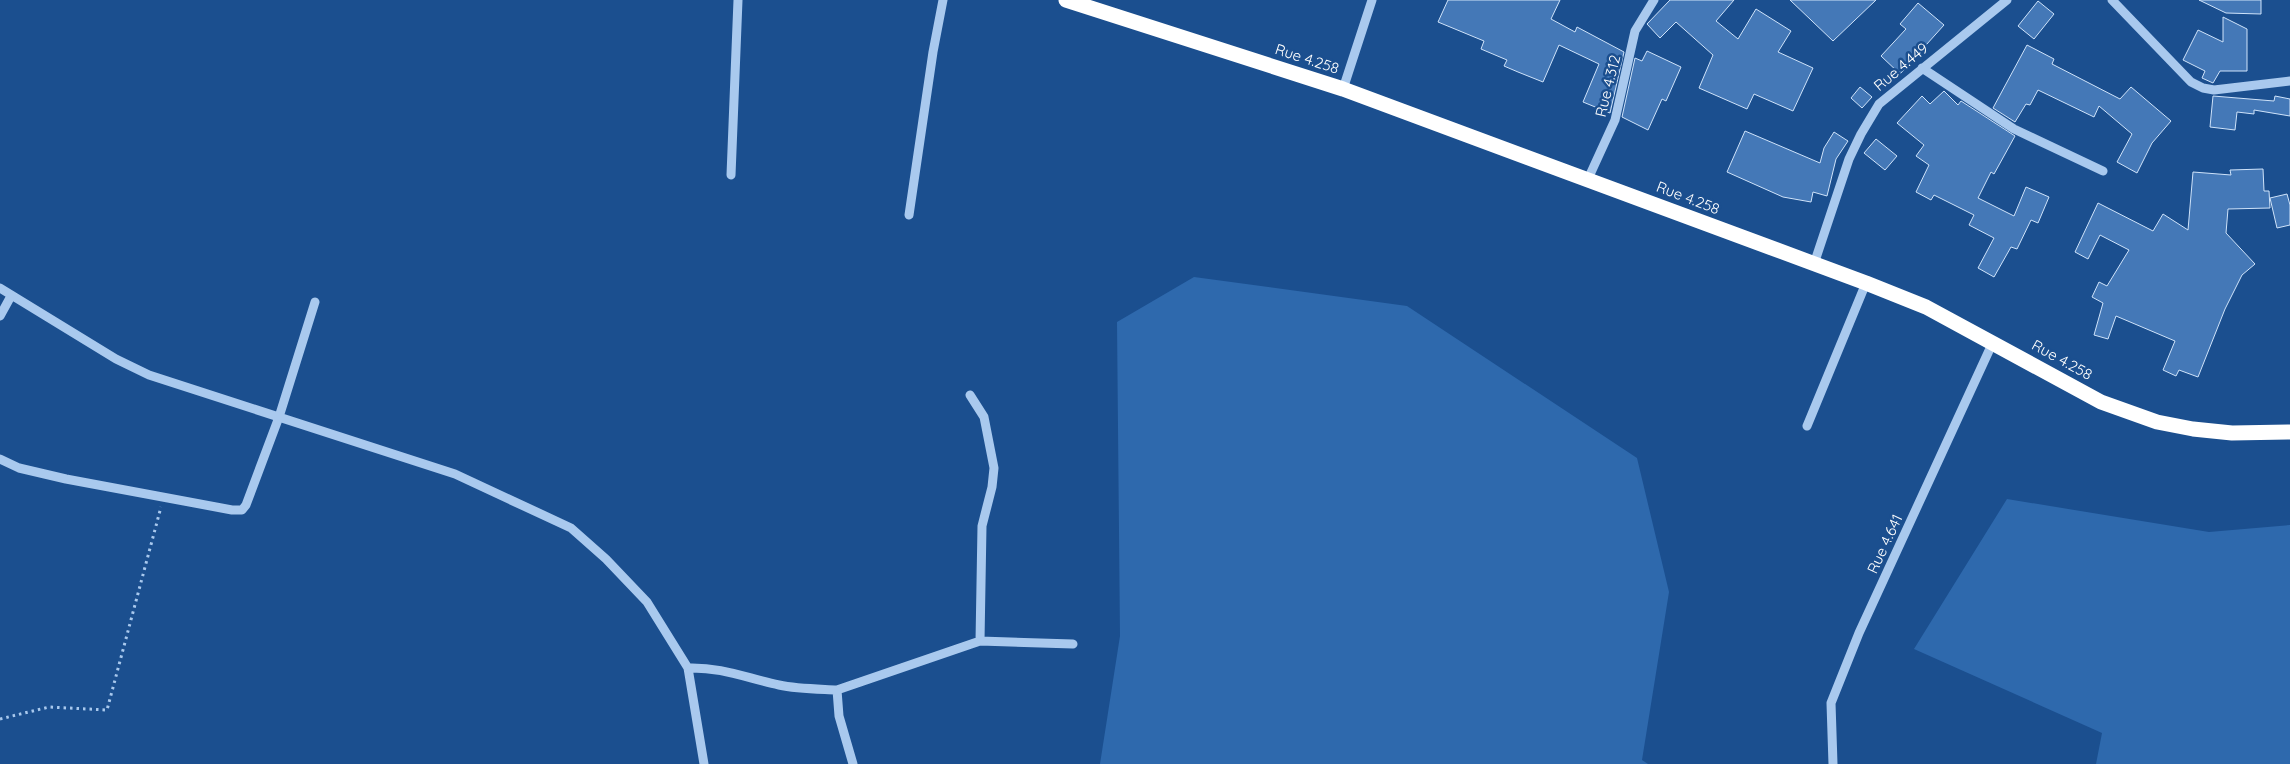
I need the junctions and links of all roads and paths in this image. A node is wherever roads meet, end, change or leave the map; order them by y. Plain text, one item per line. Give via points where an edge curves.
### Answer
1 (738, 0) edge
2 (943, 0) edge
3 (1066, 0) edge
4 (1372, 0) edge
5 (1654, 0) edge
6 (2006, 0) edge
7 (2112, 0) edge
8 (1922, 68) junction
9 (2290, 81) edge
10 (1343, 89) junction
11 (2103, 171) dead end
12 (731, 175) dead end
13 (1588, 179) junction
14 (909, 215) dead end
15 (1814, 264) junction
16 (1866, 283) junction
17 (0, 288) edge
18 (11, 296) junction
19 (315, 302) dead end
20 (0, 316) edge
21 (1993, 342) junction
22 (970, 395) dead end
23 (279, 417) junction
24 (1807, 426) dead end
25 (2290, 432) edge
26 (0, 459) edge
27 (164, 497) junction
28 (980, 642) junction
29 (1073, 644) dead end
30 (688, 668) junction
31 (837, 690) junction
32 (0, 719) edge
33 (704, 764) edge
34 (853, 764) edge
35 (1833, 764) edge

1 - 12 street
2 - 14 street via 932,52
3 - 10 highway, Rue 4.258
4 - 10 street
5 - 13 street, Rue 4.312 via 1635,31 1615,120
6 - 8 street, Rue 4.449
7 - 9 street via 2191,82 2203,88 2214,90
8 - 11 street via 2014,129
8 - 15 street, Rue 4.449 via 1879,104 1861,134 1849,159
10 - 13 highway, Rue 4.258
13 - 15 highway, Rue 4.258
15 - 16 highway, Rue 4.258
16 - 21 highway, Rue 4.258 via 1926,307
16 - 24 street
17 - 18 street
18 - 20 street
18 - 23 street via 149,376
19 - 23 street
21 - 25 highway, Rue 4.258 via 2101,402 2157,422 2232,433
21 - 35 street, Rue 4.641 via 1859,633 1831,703
22 - 28 street via 984,417 994,468 982,526
23 - 27 street via 242,510
23 - 30 street via 455,474 571,528 647,602
26 - 27 street via 19,468 66,479
27 - 32 path via 107,710 49,707
28 - 29 street
28 - 31 street
30 - 31 street via 709,667 780,686
30 - 33 street
31 - 34 street via 840,716

